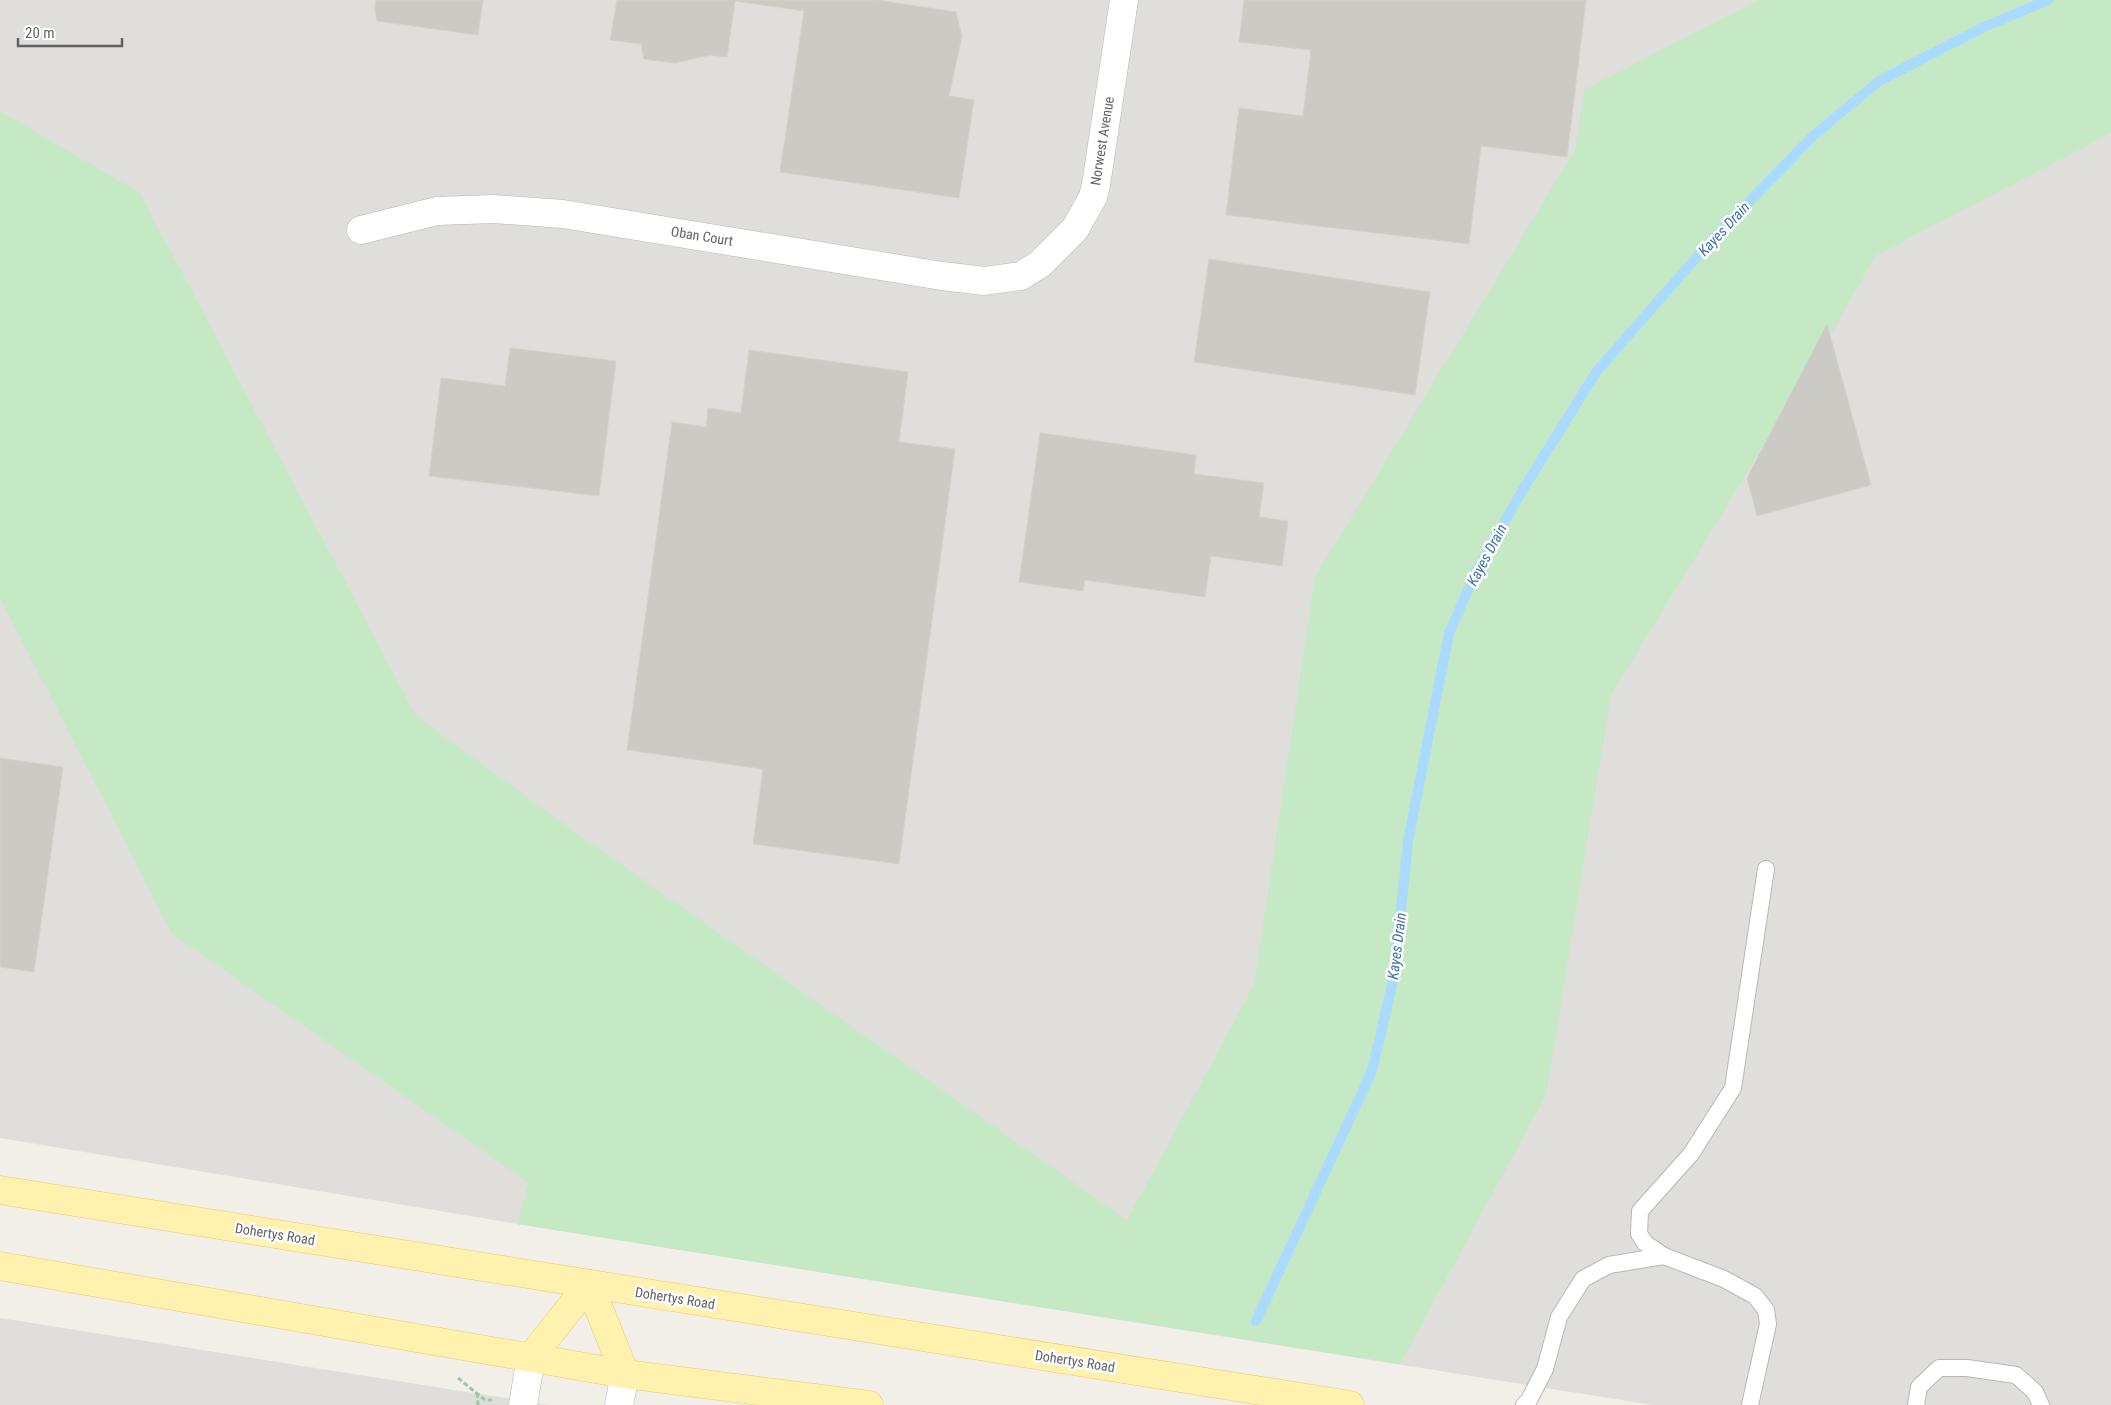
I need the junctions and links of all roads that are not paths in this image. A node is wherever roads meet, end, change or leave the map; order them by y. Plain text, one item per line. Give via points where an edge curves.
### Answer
1 (1124, 0) edge
2 (362, 230) dead end
3 (1040, 264) joint
4 (1766, 869) dead end
5 (0, 1190) edge
6 (1664, 1256) junction
7 (0, 1266) edge
8 (589, 1284) junction
9 (531, 1357) junction
10 (626, 1374) junction
11 (523, 1405) edge
12 (619, 1405) edge
13 (869, 1405) edge
14 (1350, 1405) edge
15 (1524, 1405) edge
16 (1750, 1405) edge
17 (1916, 1405) edge
18 (2041, 1405) edge

1 - 3 street, Norwest Avenue via 1093,197 1075,229
2 - 3 street, Oban Court via 437,211 493,209 572,216 984,281 1021,276
4 - 6 lane via 1733,1088 1691,1154 1640,1211 1639,1234
5 - 8 main road, Dohertys Road
6 - 15 lane via 1609,1265 1583,1279 1559,1317 1546,1369
6 - 16 lane via 1724,1279 1755,1296 1766,1310 1768,1324
7 - 9 main road
8 - 9 main road
8 - 10 main road
8 - 14 main road, Dohertys Road
9 - 10 main road
9 - 11 street
10 - 12 street
10 - 13 main road
17 - 18 lane via 1919,1387 1939,1368 1967,1368 2016,1375 2035,1392

